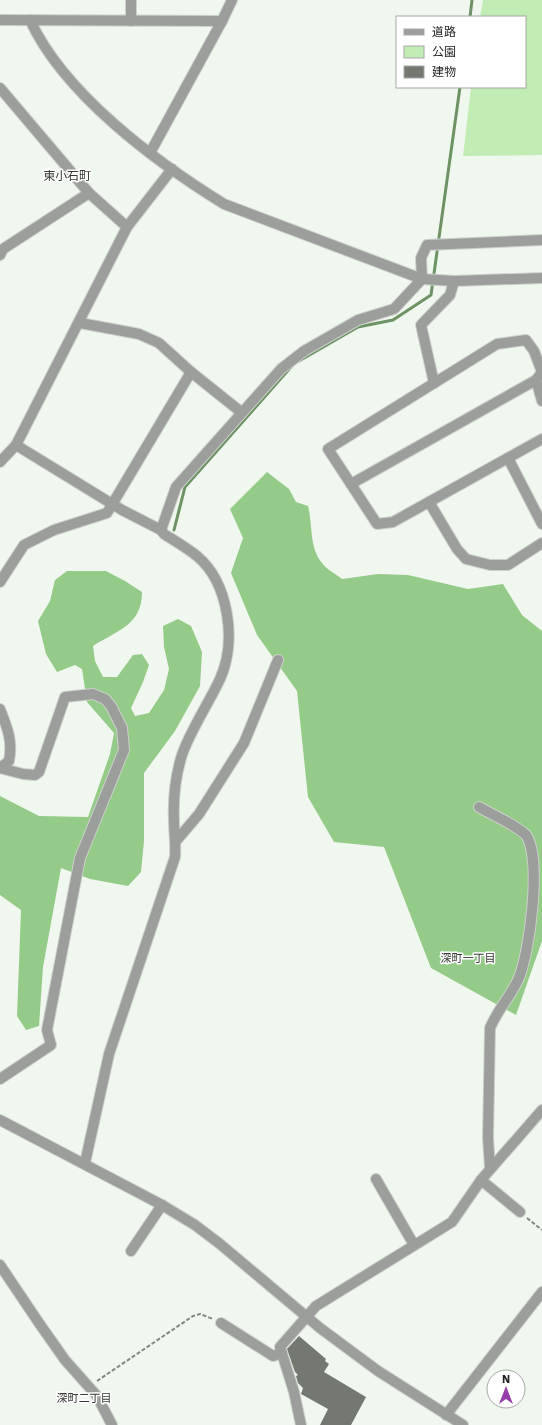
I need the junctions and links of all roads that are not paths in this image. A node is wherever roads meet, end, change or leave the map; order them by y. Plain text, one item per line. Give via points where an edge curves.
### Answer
1 (131, 0) edge
2 (232, 0) edge
3 (0, 20) edge
4 (30, 20) junction
5 (131, 21) junction
6 (222, 21) junction
7 (0, 88) edge
8 (150, 153) junction
9 (172, 169) junction
10 (89, 193) junction
11 (127, 227) junction
12 (542, 240) edge
13 (1, 250) edge
14 (542, 278) edge
15 (422, 279) junction
16 (454, 281) junction
17 (80, 323) junction
18 (191, 372) junction
19 (540, 375) edge
20 (434, 383) junction
21 (542, 401) edge
22 (241, 412) junction
23 (542, 439) edge
24 (16, 445) junction
25 (508, 458) junction
26 (0, 462) edge
27 (351, 484) junction
28 (112, 502) junction
29 (429, 502) junction
30 (542, 524) edge
31 (161, 530) junction
32 (542, 543) edge
33 (0, 582) edge
34 (278, 660) dead end
35 (0, 708) edge
36 (0, 768) edge
37 (478, 807) dead end
38 (176, 841) junction
39 (0, 1079) edge
40 (540, 1115) edge
41 (0, 1120) edge
42 (85, 1163) junction
43 (490, 1168) junction
44 (376, 1179) dead end
45 (481, 1180) junction
46 (162, 1205) junction
47 (520, 1212) road end
48 (414, 1245) junction
49 (131, 1251) dead end
50 (0, 1265) edge
51 (542, 1292) edge
52 (306, 1317) junction
53 (221, 1323) road end
54 (282, 1353) junction
55 (446, 1415) junction
56 (112, 1425) edge
57 (301, 1425) edge
58 (463, 1425) edge

1 - 5 street
2 - 6 street
3 - 4 street
4 - 5 street
4 - 8 street via 39,40 51,57 87,98
5 - 6 street
6 - 8 street
7 - 10 street
8 - 9 street
9 - 11 street
9 - 15 street via 224,204
10 - 11 street
10 - 13 street
11 - 17 street
12 - 15 street via 427,245 421,258
14 - 16 street
15 - 16 street
15 - 22 street via 394,309 358,320 304,351 281,369
16 - 20 street via 450,295 421,325
17 - 18 street via 139,334 159,343
17 - 24 street
18 - 22 street
18 - 28 street
19 - 20 street via 534,351 526,340 497,344
19 - 21 street
19 - 27 street
20 - 27 street via 328,449
22 - 31 street via 176,487
23 - 25 street
24 - 26 street
24 - 28 street
25 - 29 street
25 - 30 street
27 - 29 street via 377,524 393,522
28 - 31 street
28 - 33 street via 106,513 54,530 24,545
29 - 32 street via 457,549 466,558 490,566 508,565
31 - 38 street via 198,556 222,593 228,620 228,645 221,677 181,757 174,790
34 - 38 street via 244,743 199,814
35 - 36 street via 8,727 12,747 9,761
36 - 39 street via 23,774 36,775 39,772 65,697 93,694 105,699 122,728 124,750 80,858 47,1030 51,1044
37 - 43 street via 527,835 537,861 538,881 538,895 518,981 496,1013 490,1028
38 - 42 street via 175,857 109,1054
40 - 43 street
41 - 42 street
42 - 46 street
43 - 45 street
44 - 48 street
45 - 47 street
45 - 48 street via 452,1222
46 - 49 street
46 - 52 street via 220,1244
48 - 52 street via 316,1306
50 - 56 street via 38,1323 97,1396
51 - 55 street
52 - 54 street via 280,1347
52 - 55 street via 378,1371
53 - 54 street via 273,1356
54 - 57 street
55 - 58 street

